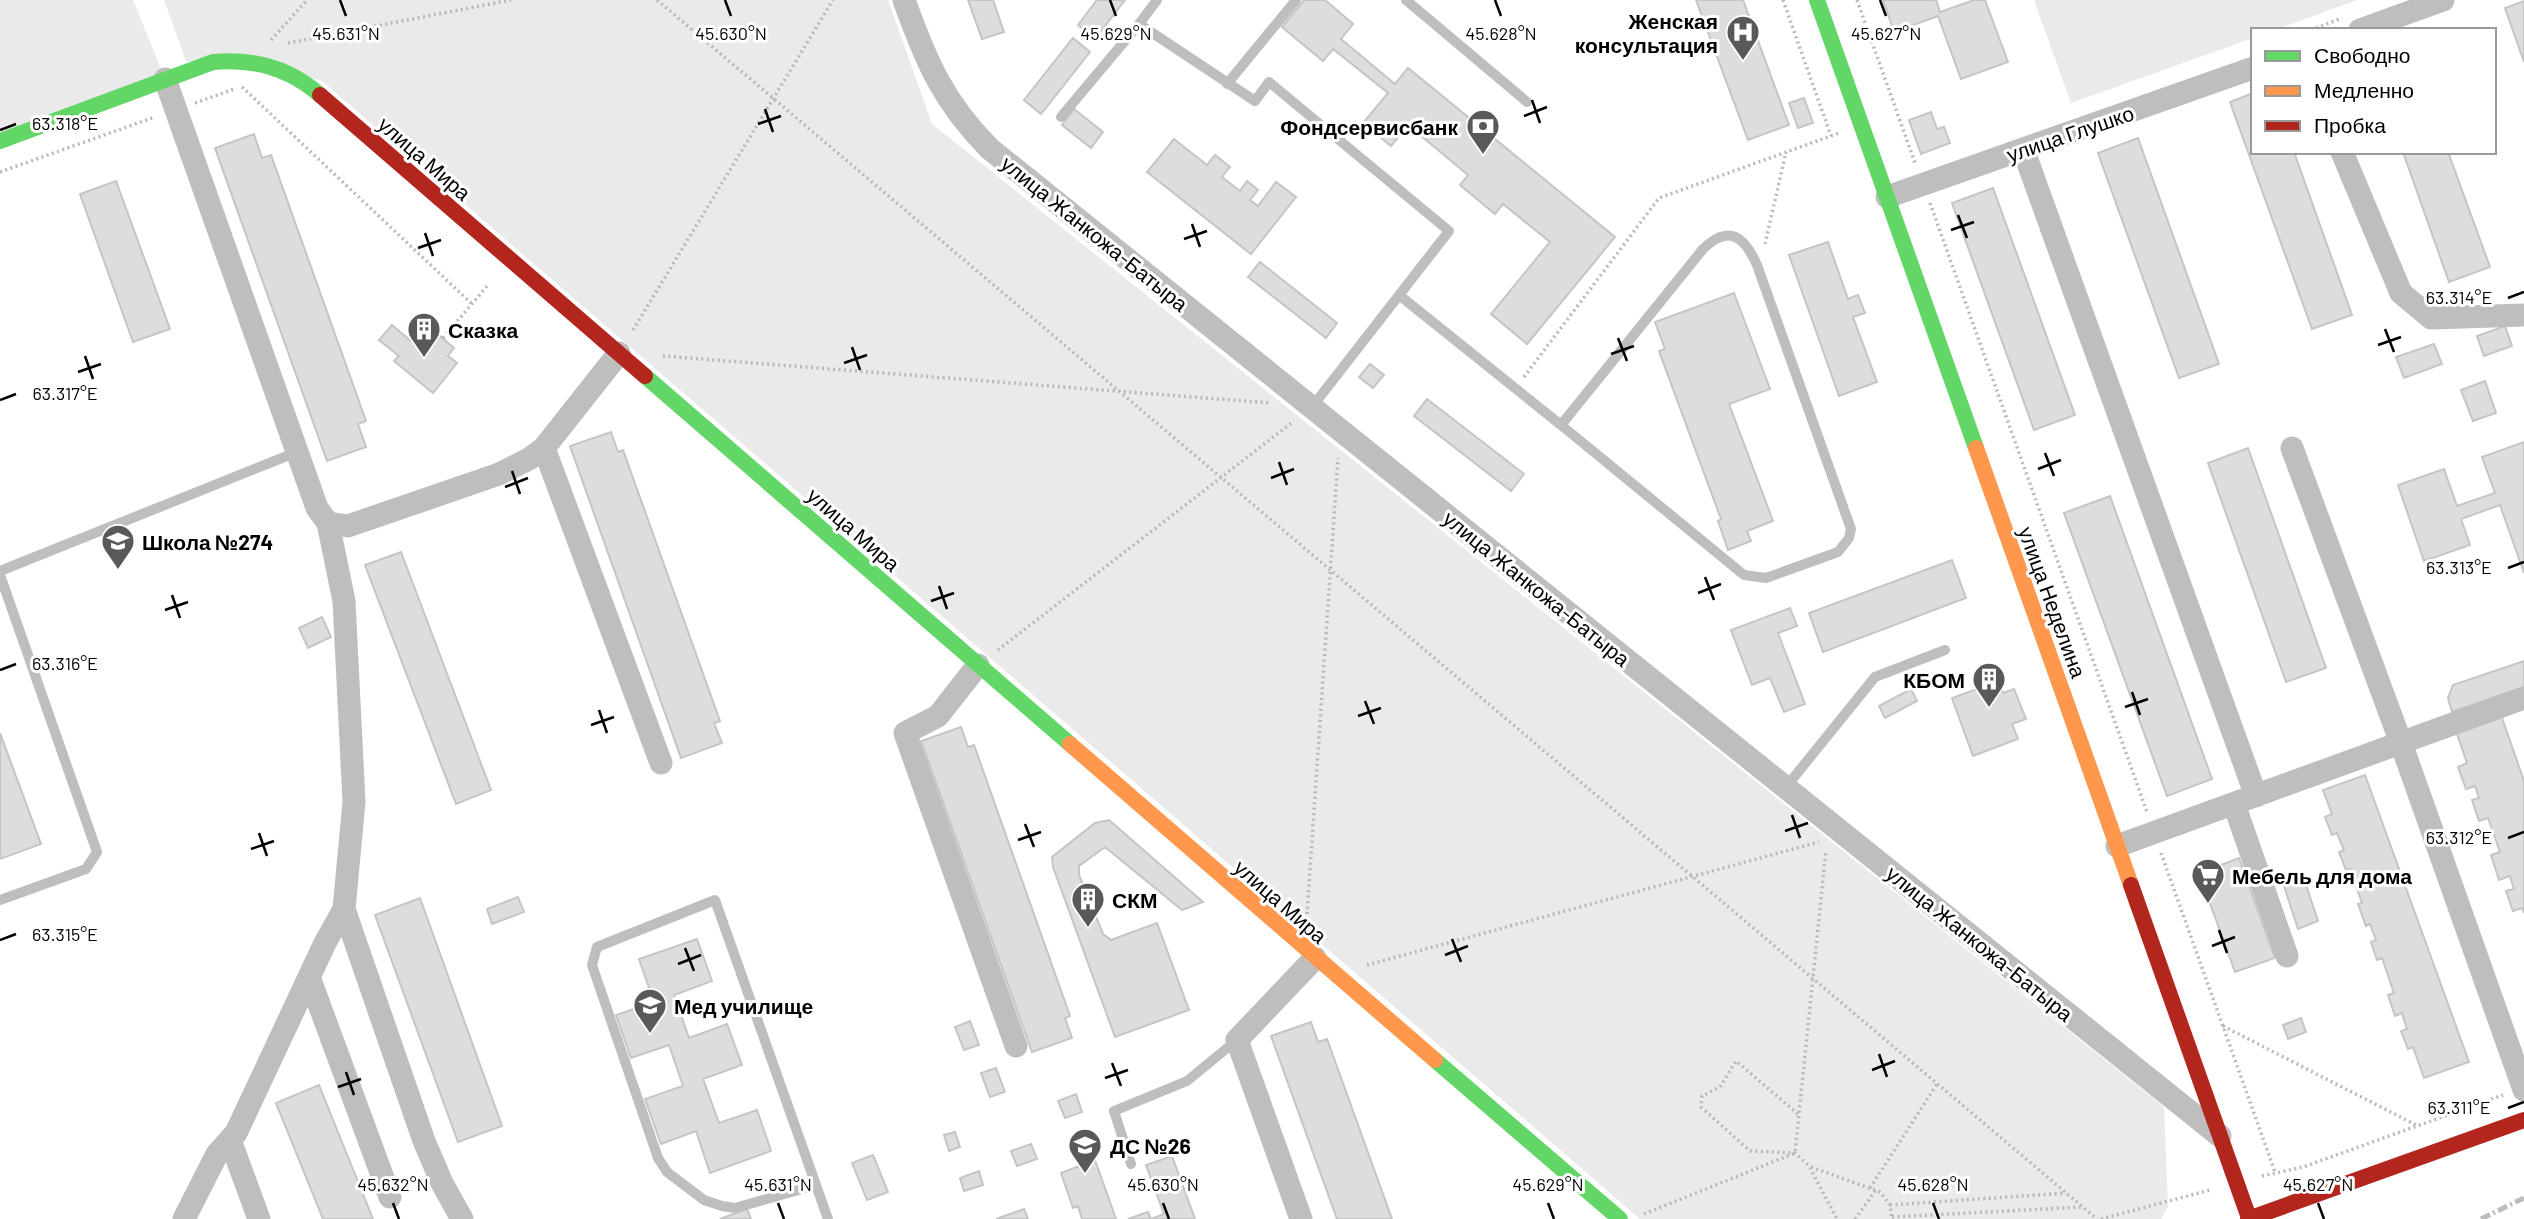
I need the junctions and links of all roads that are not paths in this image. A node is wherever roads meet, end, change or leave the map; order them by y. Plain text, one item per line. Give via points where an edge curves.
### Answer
1 (904, 0) edge
2 (1157, 0) edge
3 (1296, 0) edge
4 (1406, 0) edge
5 (1817, 0) edge
6 (2443, 0) edge
7 (1139, 24) junction
8 (2366, 28) edge
9 (2251, 69) edge
10 (165, 79) junction
11 (1227, 84) junction
12 (1527, 102) dead end
13 (1061, 117) dead end
14 (0, 141) edge
15 (2023, 149) junction
16 (2343, 154) edge
17 (1887, 197) junction
18 (1399, 295) junction
19 (2524, 315) edge
20 (619, 353) junction
21 (1303, 418) junction
22 (1561, 425) junction
23 (544, 448) junction
24 (2292, 448) dead end
25 (297, 452) junction
26 (328, 523) junction
27 (0, 573) edge
28 (1945, 650) dead end
29 (978, 665) junction
30 (2524, 698) edge
31 (2401, 743) junction
32 (661, 764) dead end
33 (1786, 787) junction
34 (2256, 796) junction
35 (2234, 804) junction
36 (2118, 846) junction
37 (0, 900) edge
38 (344, 909) junction
39 (1310, 953) junction
40 (2287, 956) dead end
41 (309, 978) junction
42 (1237, 1040) junction
43 (1016, 1046) dead end
44 (2524, 1089) edge
45 (2524, 1120) edge
46 (2220, 1136) junction
47 (230, 1140) junction
48 (1131, 1164) dead end
49 (816, 1185) junction
50 (390, 1197) dead end
51 (184, 1219) edge
52 (259, 1219) edge
53 (462, 1219) edge
54 (828, 1219) edge
55 (1301, 1219) edge
56 (1620, 1219) edge
57 (2248, 1219) edge

1 - 21 street, улица Жанкожа-Батыра via 936,79 990,149
2 - 7 lane
3 - 11 lane
4 - 12 lane
5 - 17 street, улица Неделина
6 - 8 street
7 - 11 lane
7 - 13 lane
9 - 15 street, улица Глушко
10 - 14 street, улица Мира
10 - 20 street, улица Мира via 232,59 290,73
10 - 25 street
11 - 18 lane via 1255,101 1269,82 1449,231
15 - 17 street, улица Глушко
15 - 34 street
16 - 19 street via 2401,293 2431,318
17 - 36 street, улица Неделина
18 - 21 lane
18 - 22 lane
20 - 23 street
20 - 29 street, улица Мира
21 - 33 street, улица Жанкожа-Батыра
22 - 22 lane via 1703,249 1729,234 1749,248 1757,265 1851,529 1849,538 1838,552 1766,578 1744,575
23 - 26 street via 514,467 439,495 348,526
23 - 32 street
24 - 31 street
25 - 26 street via 317,508
25 - 27 lane
26 - 38 street via 344,601 354,802
27 - 37 lane via 97,852 86,869
28 - 33 lane via 1875,677
29 - 39 street, улица Мира
29 - 43 street via 938,716 905,733
30 - 31 street
31 - 34 street
31 - 44 street
33 - 46 street, улица Жанкожа-Батыра
34 - 35 street
35 - 36 street
35 - 40 street
36 - 46 street, улица Неделина
38 - 41 street
38 - 53 street via 424,1141
39 - 42 street
39 - 56 street, улица Мира
41 - 47 street
41 - 50 street
42 - 48 lane via 1187,1081 1114,1111
42 - 55 street
45 - 57 street
46 - 57 street, улица Неделина
47 - 51 street via 217,1154
47 - 52 street
49 - 49 lane via 715,900 597,947 593,965 658,1158 667,1171 704,1200 736,1208
49 - 54 lane

